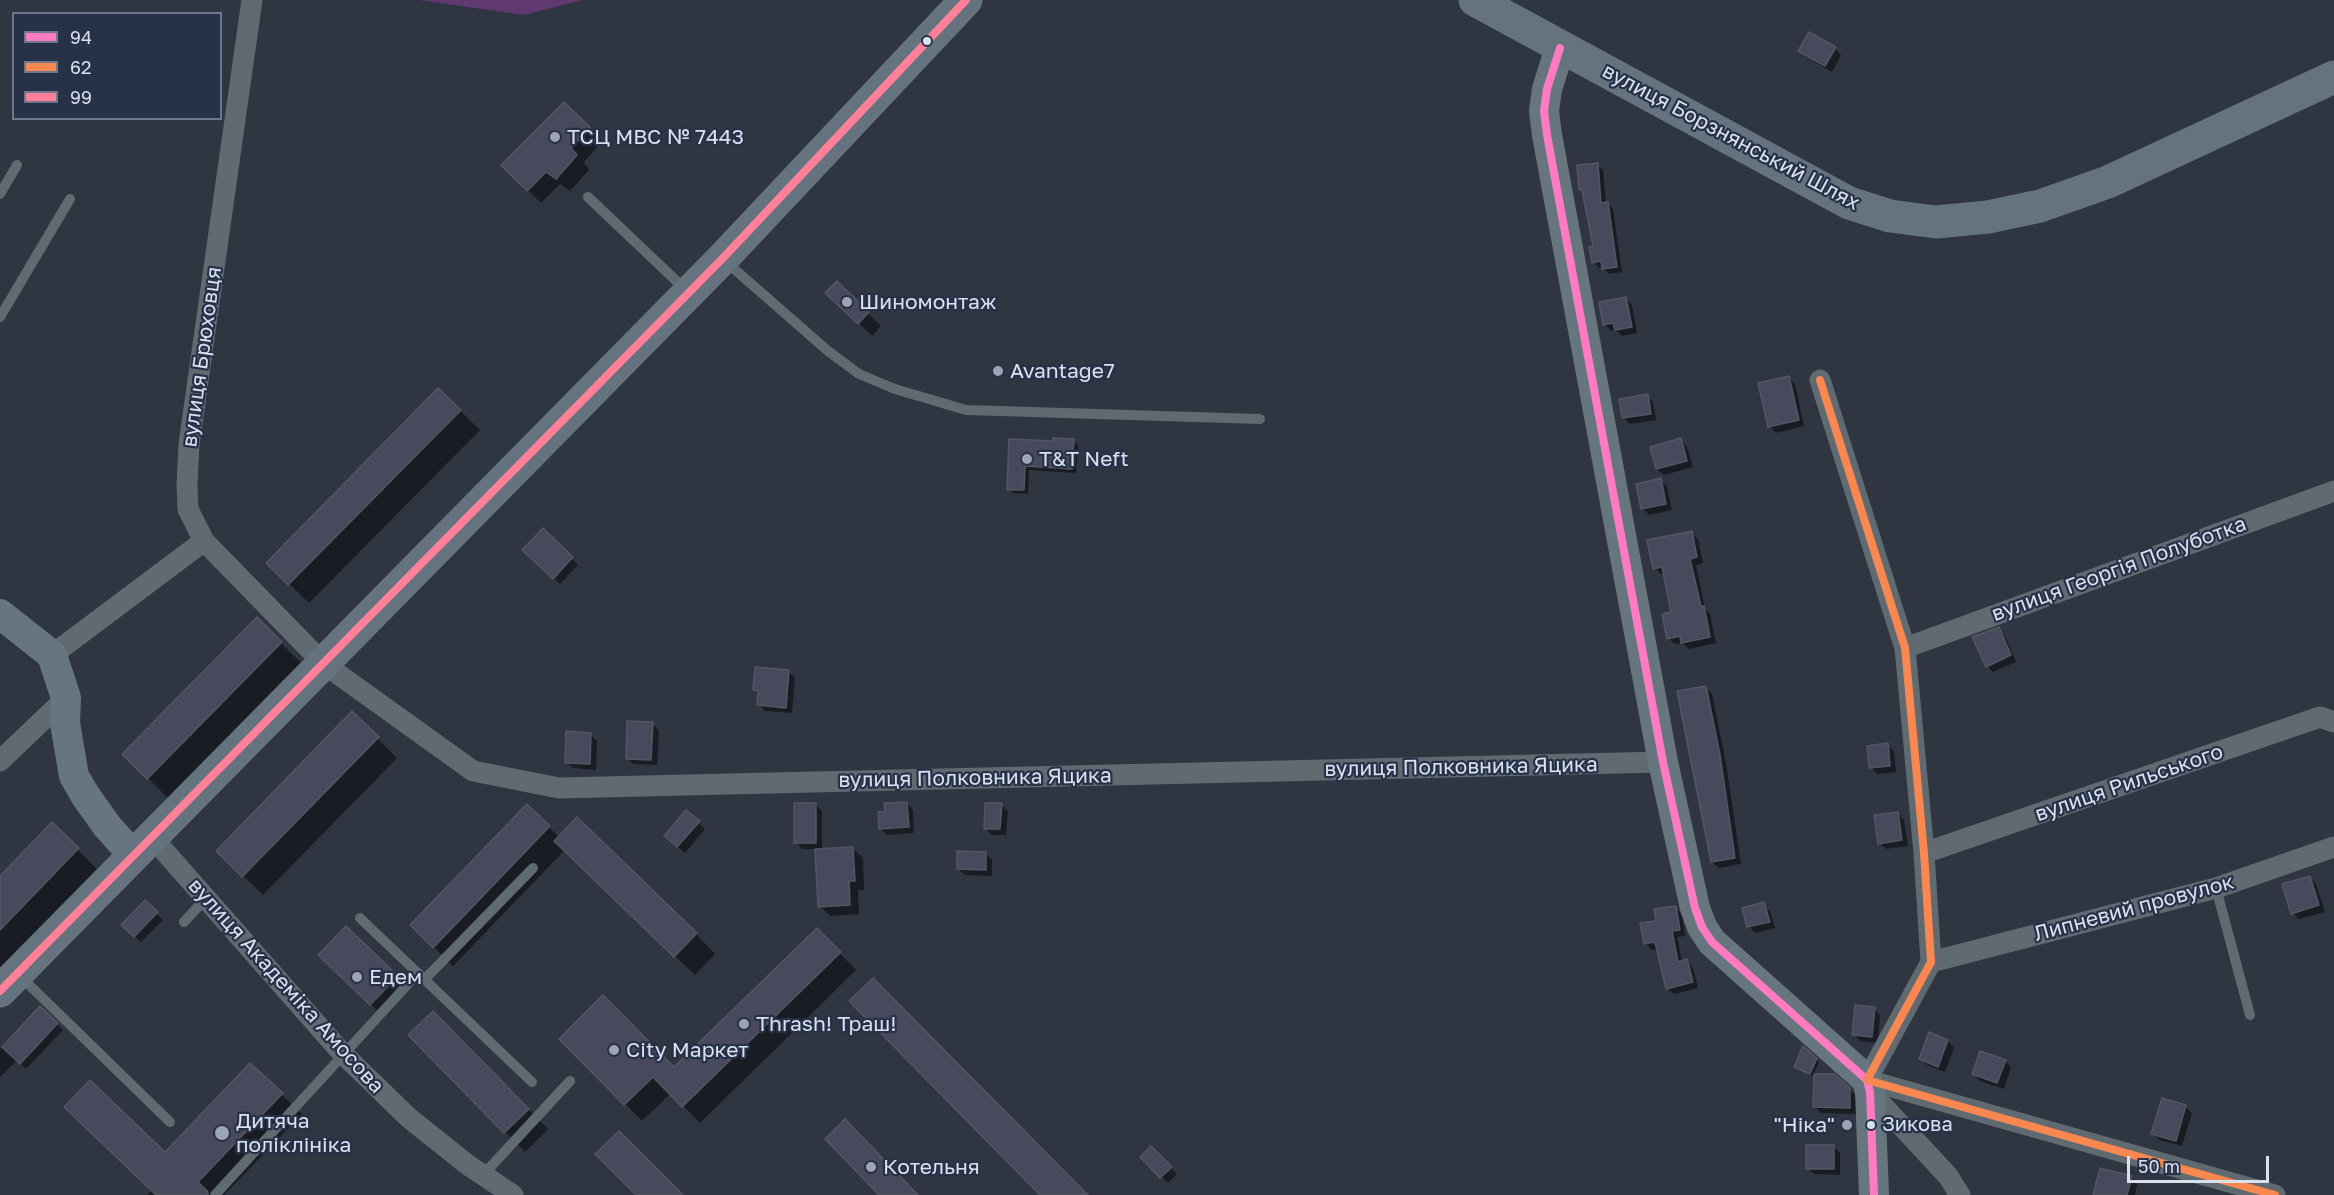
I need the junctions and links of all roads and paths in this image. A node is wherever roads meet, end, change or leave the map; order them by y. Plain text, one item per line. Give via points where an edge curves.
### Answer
1 (252, 0) edge
2 (966, 0) edge
3 (1475, 0) edge
4 (1560, 48) junction
5 (2334, 77) edge
6 (17, 165) dead end
7 (0, 194) edge
8 (588, 197) dead end
9 (70, 200) dead end
10 (723, 258) junction
11 (689, 293) junction
12 (0, 317) edge
13 (1820, 380) dead end
14 (1260, 419) dead end
15 (2334, 491) edge
16 (204, 541) junction
17 (0, 614) edge
18 (1905, 648) junction
19 (52, 655) junction
20 (324, 664) junction
21 (66, 698) junction
22 (2334, 722) edge
23 (0, 761) edge
24 (1663, 762) junction
25 (142, 845) junction
26 (2334, 847) edge
27 (1924, 853) junction
28 (533, 868) dead end
29 (2216, 888) junction
30 (206, 898) junction
31 (360, 918) dead end
32 (184, 922) dead end
33 (1931, 962) junction
34 (421, 977) junction
35 (9, 982) edge
36 (2250, 1015) dead end
37 (342, 1054) junction
38 (570, 1081) dead end
39 (532, 1082) dead end
40 (1868, 1086) junction
41 (170, 1122) dead end
42 (483, 1175) junction
43 (215, 1195) edge
44 (513, 1195) edge
45 (1874, 1195) edge
46 (1960, 1195) edge
47 (2276, 1195) edge

1 - 16 street, вулиця Брюховця via 189,444 188,509
2 - 10 main road
3 - 4 main road, вулиця Борзнянський Шлях
4 - 5 main road, вулиця Борзнянський Шлях via 1849,203 1890,216 1935,222 1988,217 2040,206 2108,182
4 - 24 street via 1547,89 1546,135
6 - 7 lane
8 - 11 lane
9 - 12 lane
10 - 11 main road
10 - 14 lane via 828,351 859,374 895,389 966,410
11 - 20 main road
13 - 18 street
15 - 18 street, вулиця Георгія Полуботка
16 - 19 street
16 - 20 street, вулиця Брюховця
17 - 19 street
18 - 27 street
19 - 21 street
20 - 24 street, вулиця Полковника Яцика via 473,771 559,788
20 - 25 main road
21 - 23 street
21 - 25 street via 65,723 74,776 107,826
22 - 27 street, вулиця Рильського via 2320,717
24 - 40 street via 1687,879 1702,927 1728,958
25 - 30 street, вулиця Академіка Амосова
25 - 35 main road
26 - 29 street, Липневий провулок
27 - 33 street
28 - 34 lane
29 - 33 street, Липневий провулок
29 - 36 lane
30 - 32 lane
30 - 37 street, вулиця Академіка Амосова
31 - 34 lane
33 - 40 street
34 - 37 lane
34 - 39 lane
35 - 41 lane
37 - 42 street, вулиця Академіка Амосова via 409,1118
37 - 43 lane
38 - 42 lane
40 - 45 street
40 - 46 street
40 - 47 street
42 - 44 street, вулиця Академіка Амосова

